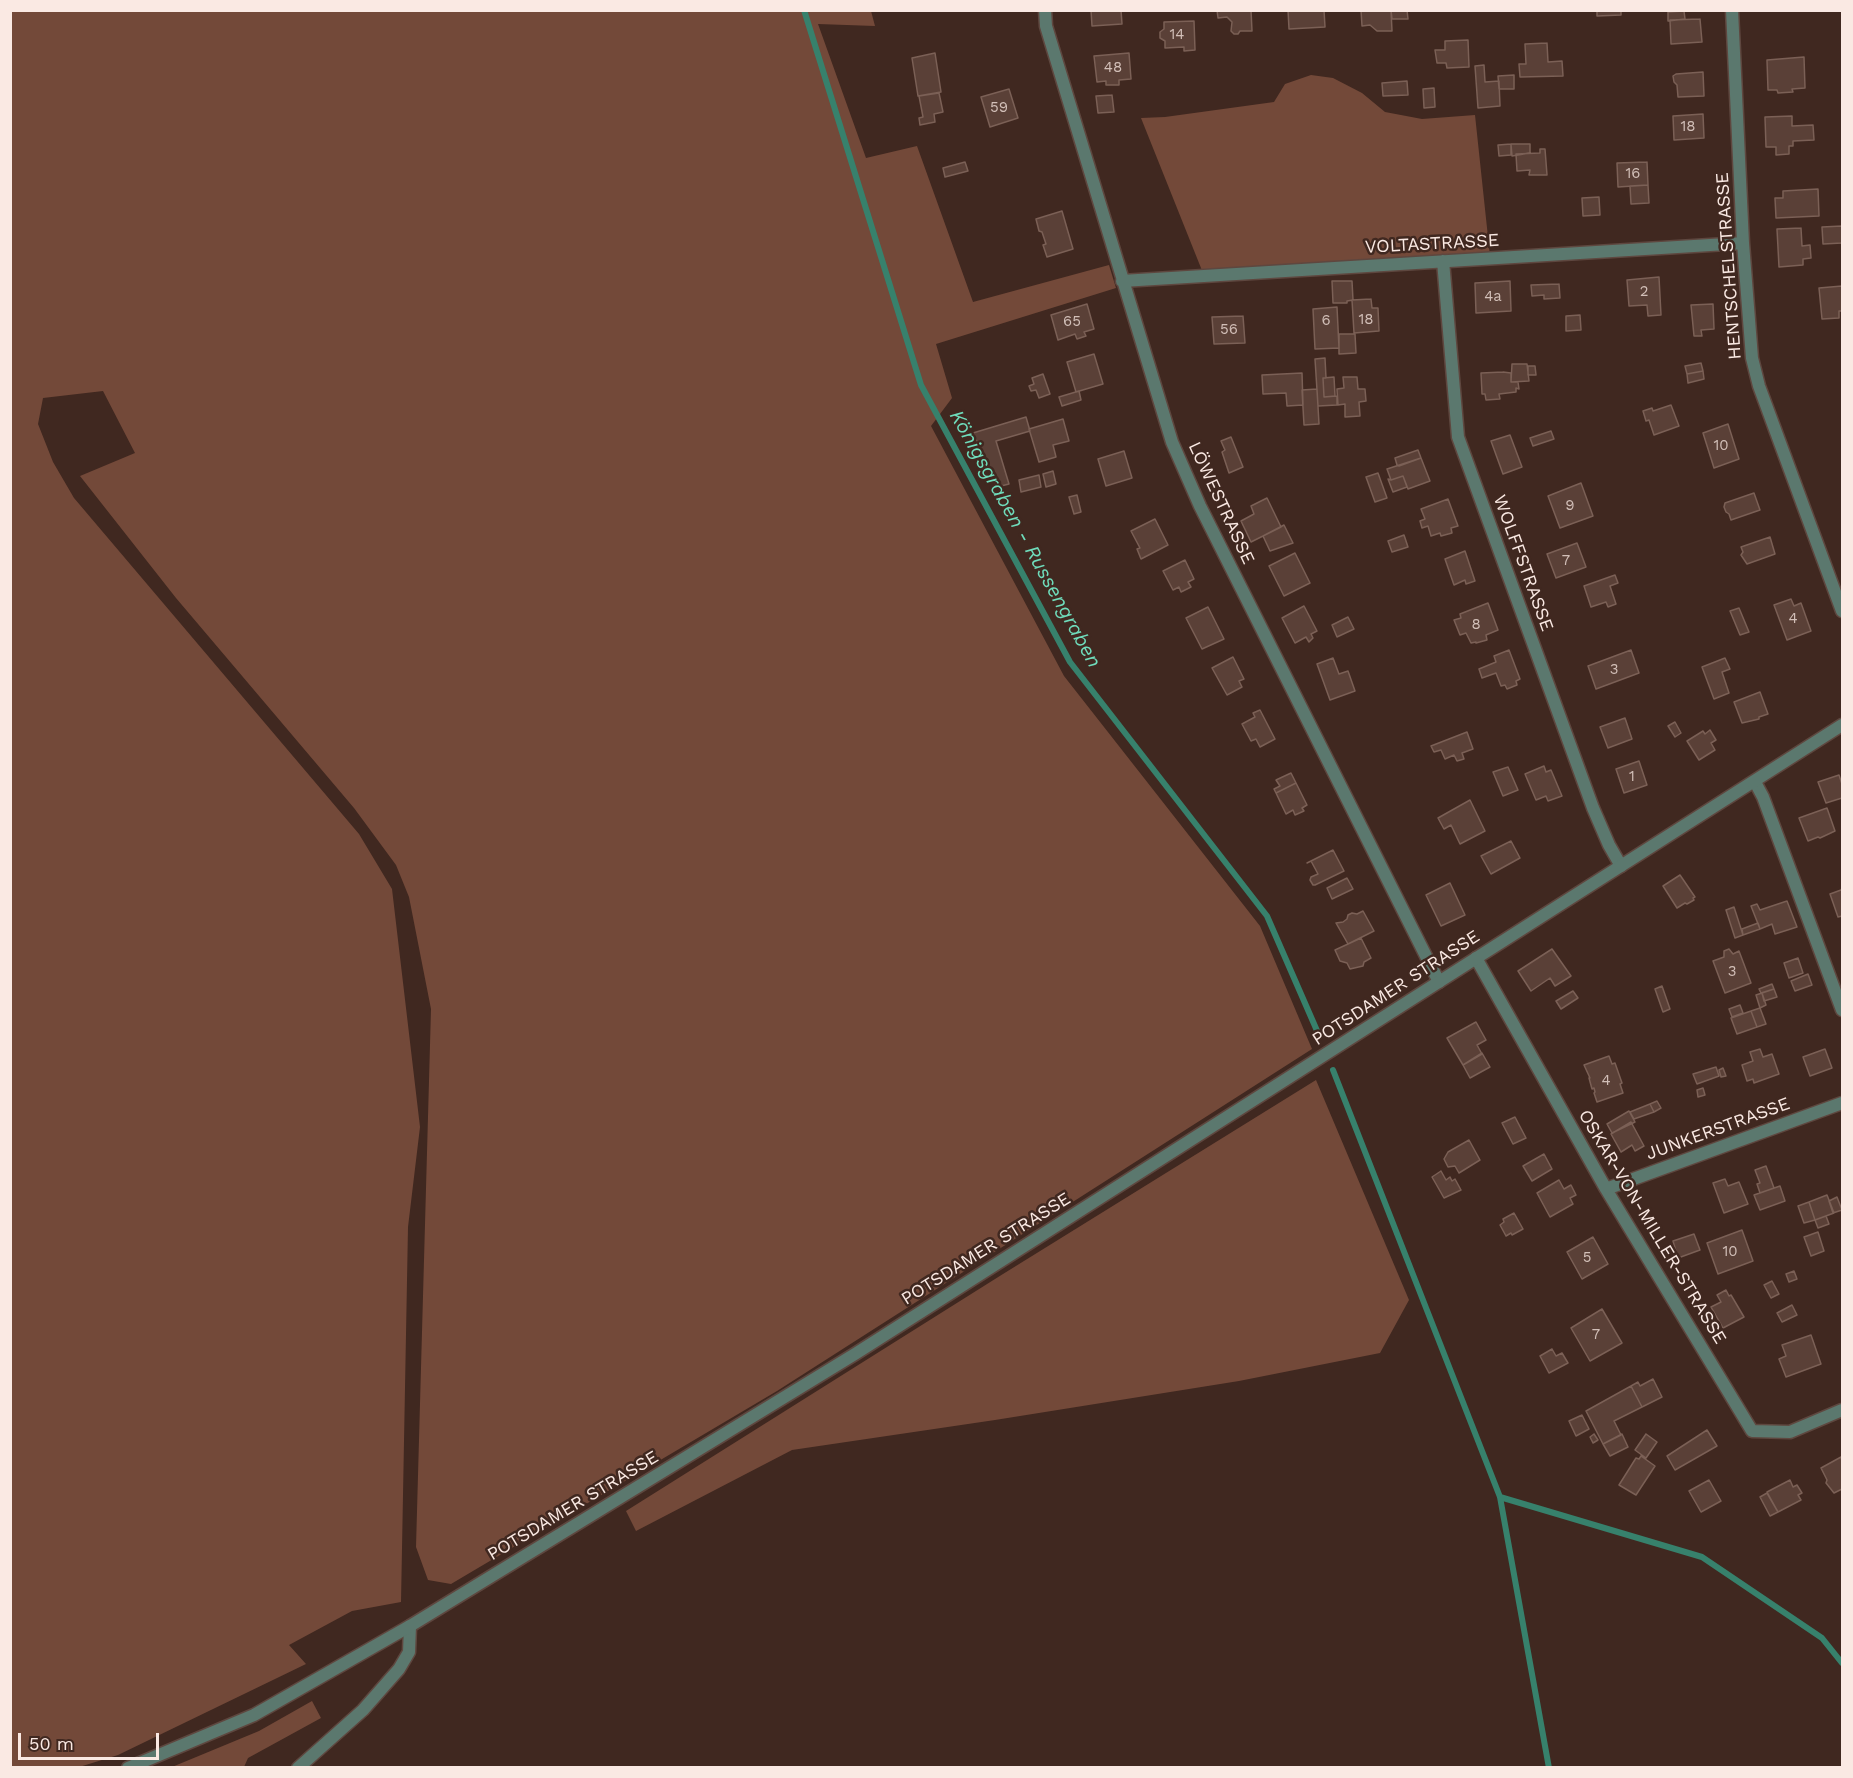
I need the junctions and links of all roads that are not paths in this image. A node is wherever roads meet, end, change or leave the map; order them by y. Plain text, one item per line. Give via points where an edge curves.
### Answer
1 (1045, 10) edge
2 (1732, 10) edge
3 (1743, 243) junction
4 (1443, 261) junction
5 (1122, 281) junction
6 (1842, 611) edge
7 (1842, 725) edge
8 (1755, 782) junction
9 (1621, 866) junction
10 (1476, 958) junction
11 (1439, 982) junction
12 (1842, 1010) edge
13 (1842, 1103) edge
14 (1606, 1189) junction
15 (1842, 1410) edge
16 (410, 1626) junction
17 (128, 1767) edge
18 (298, 1767) edge

1 - 5 street, LÖWESTRASSE via 1046,26
2 - 3 street, HENTSCHELSTRASSE
3 - 4 street, VOLTASTRASSE
3 - 6 street, HENTSCHELSTRASSE via 1752,358
4 - 5 street, VOLTASTRASSE
4 - 9 street, WOLFFSTRASSE via 1458,438 1593,808
5 - 11 street, LÖWESTRASSE via 1172,442 1200,506
7 - 8 street, POTSDAMER STRASSE
8 - 9 street, POTSDAMER STRASSE
8 - 12 street
9 - 10 street, POTSDAMER STRASSE
10 - 11 street, POTSDAMER STRASSE
10 - 14 street, OSKAR-VON-MILLER-STRASSE
11 - 16 street, POTSDAMER STRASSE via 855,1354
13 - 14 street, JUNKERSTRASSE
14 - 15 street, OSKAR-VON-MILLER-STRASSE via 1752,1431 1790,1432
16 - 17 street, POTSDAMER STRASSE via 254,1715
16 - 18 street via 409,1652 399,1669 363,1710

